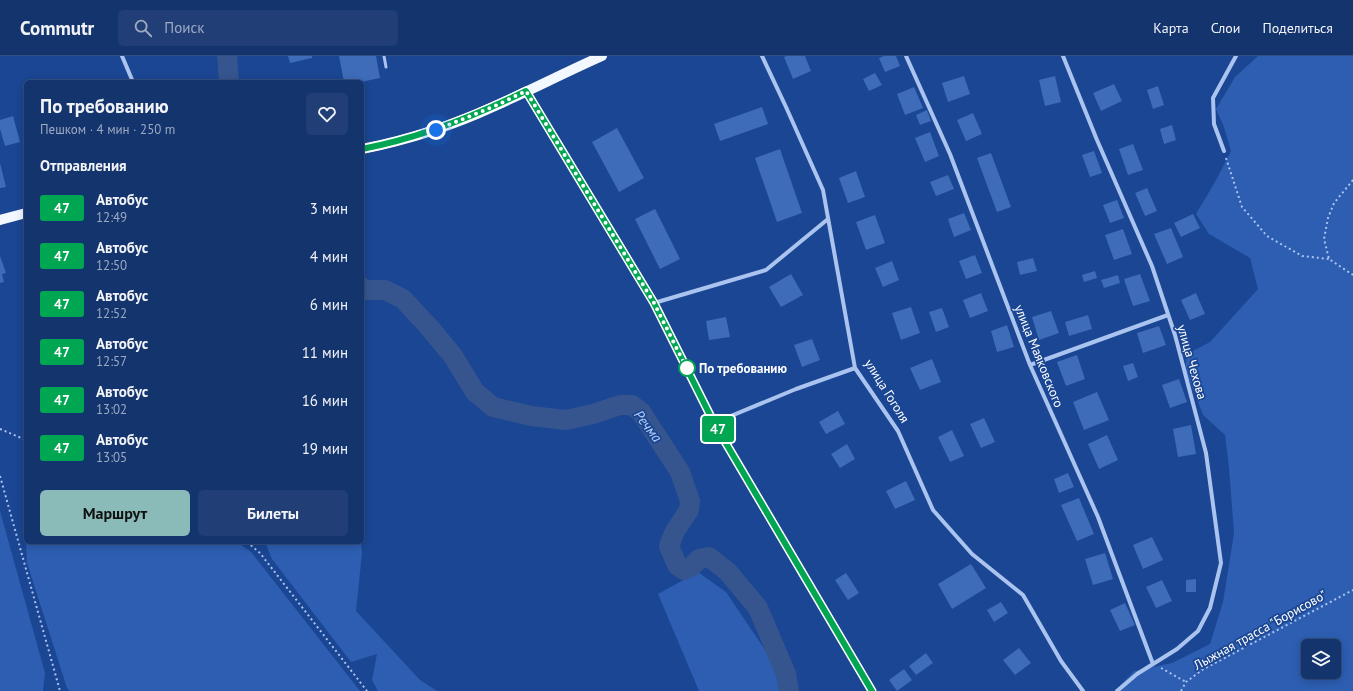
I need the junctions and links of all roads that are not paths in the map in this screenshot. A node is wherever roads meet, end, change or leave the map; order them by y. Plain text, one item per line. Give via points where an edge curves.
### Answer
1 (122, 56) edge
2 (384, 56) edge
3 (602, 56) edge
4 (762, 56) edge
5 (906, 56) edge
6 (1063, 56) edge
7 (1236, 56) edge
8 (386, 67) dead end
9 (132, 80) edge
10 (526, 91) junction
11 (364, 149) edge
12 (1224, 151) road end
13 (24, 214) edge
14 (828, 219) junction
15 (0, 220) edge
16 (654, 303) junction
17 (1168, 315) junction
18 (1030, 364) junction
19 (855, 368) junction
20 (714, 423) junction
21 (1153, 664) junction
22 (872, 691) edge
23 (1083, 691) edge
24 (1117, 691) edge

1 - 9 street
2 - 8 lane
3 - 10 main road
4 - 14 street, улица Гоголя via 823,190
5 - 18 street, улица Маяковского via 950,154
6 - 17 street, улица Чехова via 1152,266
7 - 12 street via 1213,98 1214,124
10 - 11 main road via 436,130
10 - 16 street
13 - 15 main road
14 - 16 street via 766,270
14 - 19 street, улица Гоголя
16 - 20 street
17 - 18 street
17 - 21 street, улица Чехова via 1206,453 1221,563 1210,608 1198,631
18 - 21 street, улица Маяковского via 1098,517
19 - 20 street
19 - 23 street, улица Гоголя via 898,431 933,510 972,554 1023,595 1061,661
20 - 22 street
21 - 24 street, улица Чехова

